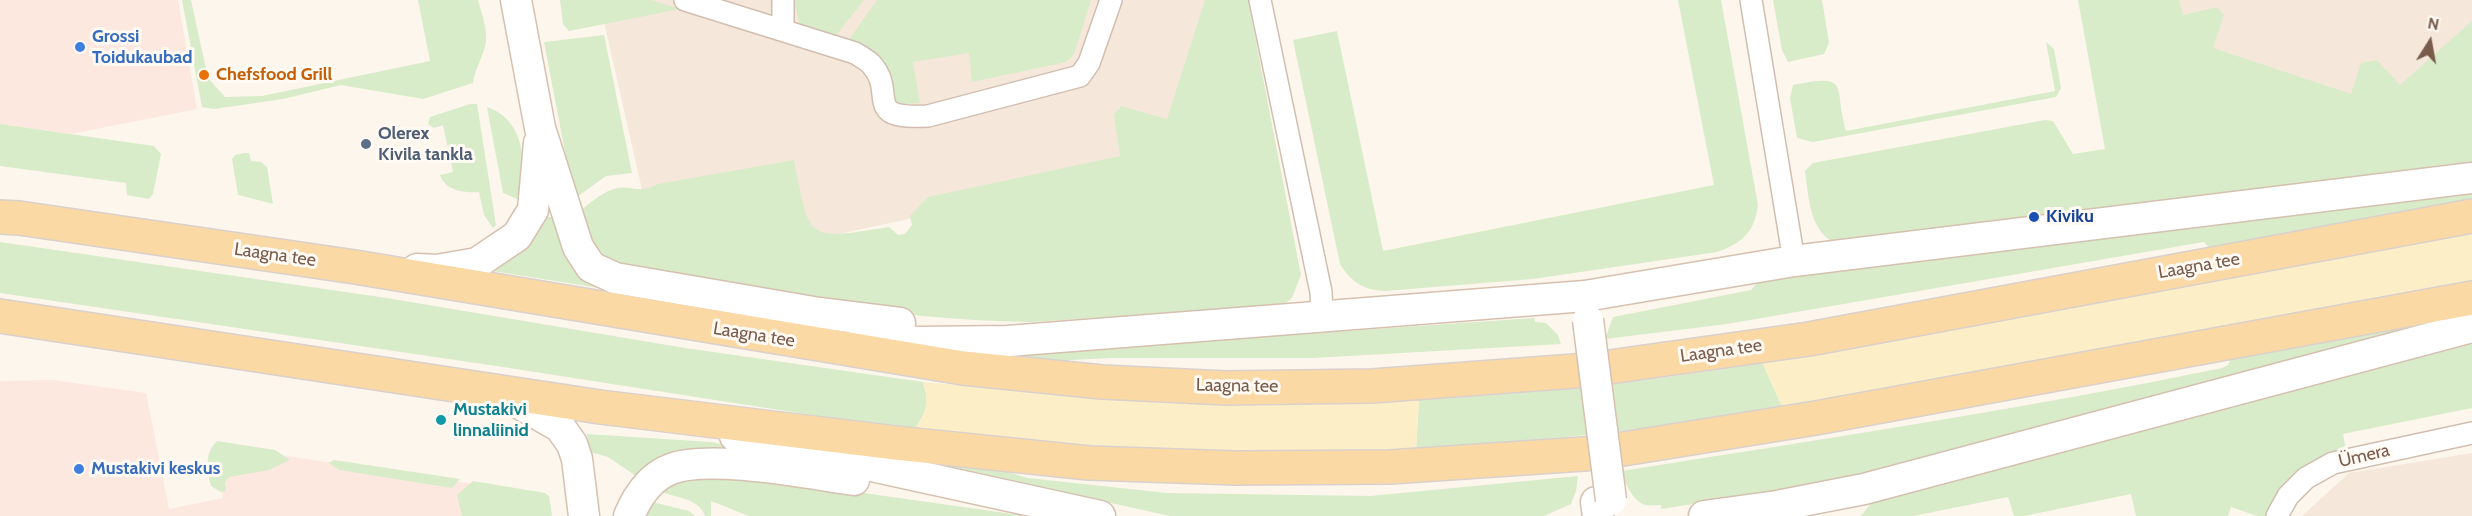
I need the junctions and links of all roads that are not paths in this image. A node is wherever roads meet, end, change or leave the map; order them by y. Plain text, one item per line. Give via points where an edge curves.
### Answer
1 (516, 0) edge
2 (685, 0) edge
3 (783, 0) edge
4 (1111, 0) edge
5 (1260, 0) edge
6 (1751, 0) edge
7 (783, 30) junction
8 (540, 128) junction
9 (2472, 178) edge
10 (2472, 216) edge
11 (6, 217) edge
12 (1794, 261) junction
13 (355, 267) junction
14 (2472, 298) edge
15 (1580, 309) junction
16 (0, 316) edge
17 (1322, 317) junction
18 (2472, 327) edge
19 (736, 332) junction
20 (1086, 334) junction
21 (497, 390) junction
22 (600, 406) junction
23 (2472, 433) edge
24 (1864, 489) junction
25 (1045, 504) junction
26 (1777, 506) junction
27 (1604, 509) edge
28 (584, 516) edge
29 (629, 516) edge
30 (1100, 516) edge
31 (1704, 516) edge
32 (1808, 516) edge
33 (1851, 516) edge
34 (2277, 516) edge

1 - 8 street
2 - 7 street
3 - 7 street
4 - 7 street via 1089,63 1080,76 928,116 894,115 884,106 871,64 855,53
5 - 17 street via 1321,292
6 - 12 street
8 - 13 street via 533,210 517,236 504,247 477,264 437,270
8 - 20 street via 578,247 591,267 615,278 878,321
9 - 12 street
10 - 19 main road, Laagna tee via 1809,339 1588,370 1372,386 1226,388 1102,382 963,368
11 - 13 main road, Laagna tee
12 - 15 street
13 - 19 main road, Laagna tee
14 - 22 main road via 1816,418 1598,453 1390,467 1236,468 1089,463
15 - 17 street
15 - 27 street, bridge
16 - 21 main road
17 - 20 street
18 - 24 street
19 - 20 street via 920,342 1008,341
21 - 22 main road
21 - 28 street via 560,427 572,444
22 - 25 street
23 - 34 street, Ümera via 2333,463 2306,478 2288,496
24 - 26 street
24 - 33 street
25 - 29 street via 708,464 671,469 656,478 643,490
25 - 30 street
26 - 31 street
26 - 32 street

